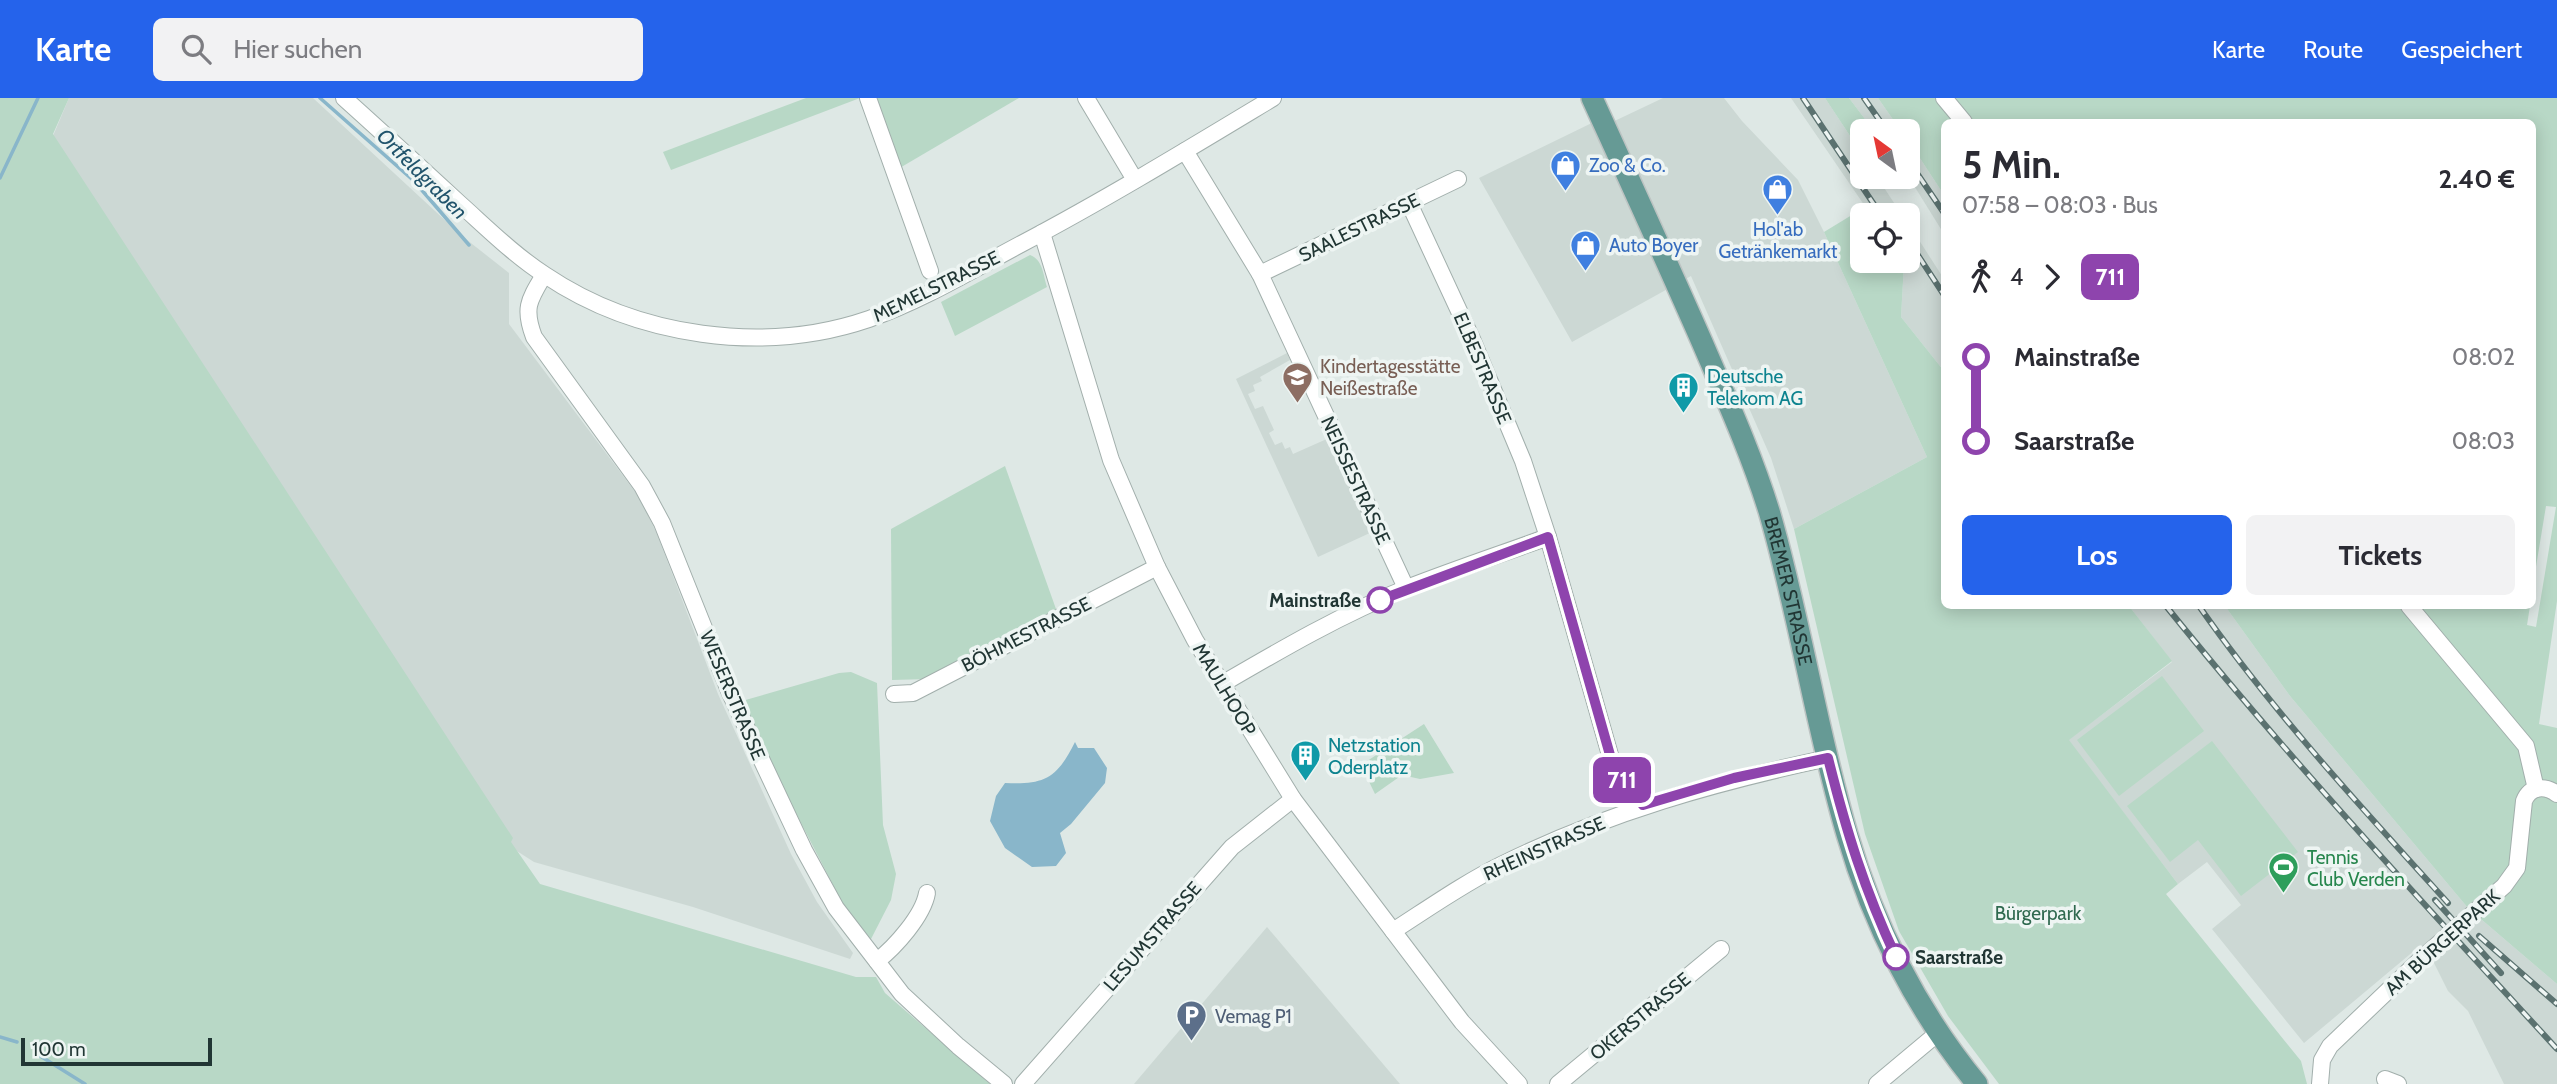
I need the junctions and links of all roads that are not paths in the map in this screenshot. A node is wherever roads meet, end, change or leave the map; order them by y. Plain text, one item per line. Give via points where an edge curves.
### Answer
1 (344, 98) edge
2 (868, 98) edge
3 (1086, 98) edge
4 (1273, 98) edge
5 (1592, 98) edge
6 (1944, 98) edge
7 (1962, 119) edge
8 (1185, 151) junction
9 (1458, 179) dead end
10 (1135, 180) junction
11 (1409, 203) junction
12 (1042, 233) junction
13 (930, 271) dead end
14 (1260, 274) junction
15 (544, 275) junction
16 (1548, 537) junction
17 (1157, 566) junction
18 (1406, 589) junction
19 (2412, 609) edge
20 (1222, 684) junction
21 (894, 694) dead end
22 (1828, 758) junction
23 (2536, 789) junction
24 (2557, 793) edge
25 (1293, 799) junction
26 (1643, 805) junction
27 (927, 893) dead end
28 (1393, 931) junction
29 (1721, 949) dead end
30 (877, 961) junction
31 (1938, 1033) junction
32 (1004, 1084) edge
33 (1023, 1084) edge
34 (1519, 1084) edge
35 (1558, 1084) edge
36 (1877, 1084) edge
37 (1977, 1084) edge
38 (2320, 1084) edge

1 - 15 street, MEMELSTRASSE
2 - 13 street
3 - 10 street
4 - 8 street, MEMELSTRASSE
5 - 22 main road, BREMER STRASSE via 1749,455 1784,566
6 - 7 street
8 - 10 street, MEMELSTRASSE
8 - 14 street, NEISSESTRASSE
9 - 11 street, SAALESTRASSE
10 - 12 street, MEMELSTRASSE
11 - 14 street, SAALESTRASSE
11 - 16 street, ELBESTRASSE via 1518,448
12 - 15 street, MEMELSTRASSE via 904,305 867,320 793,335 722,336 671,328 626,316
12 - 17 street, MAULHOOP via 1111,460
14 - 18 street, NEISSESTRASSE
15 - 30 street, WESERSTRASSE via 528,301 527,320 534,337 642,486 662,523 730,693 804,850 836,908
16 - 18 street
16 - 26 street, ELBESTRASSE via 1614,769
17 - 20 street, MAULHOOP
17 - 21 street, BÖHMESTRASSE via 913,693
18 - 20 street via 1313,632
19 - 23 street via 2526,746
20 - 25 street, MAULHOOP
22 - 26 street, RHEINSTRASSE via 1734,778
22 - 31 main road, BREMER STRASSE via 1867,894
23 - 24 street
23 - 38 street, AM BÜRGERPARK, bridge via 2524,801 2517,868 2504,886 2330,1046 2322,1060
25 - 28 street, MAULHOOP
25 - 33 street, LESUMSTRASSE via 1217,862
26 - 28 street, RHEINSTRASSE via 1501,864
27 - 30 street via 925,906
28 - 34 street, MAULHOOP via 1462,1022
29 - 35 street, OKERSTRASSE
30 - 32 street, WESERSTRASSE via 902,994
31 - 36 street
31 - 37 main road, BREMER STRASSE

